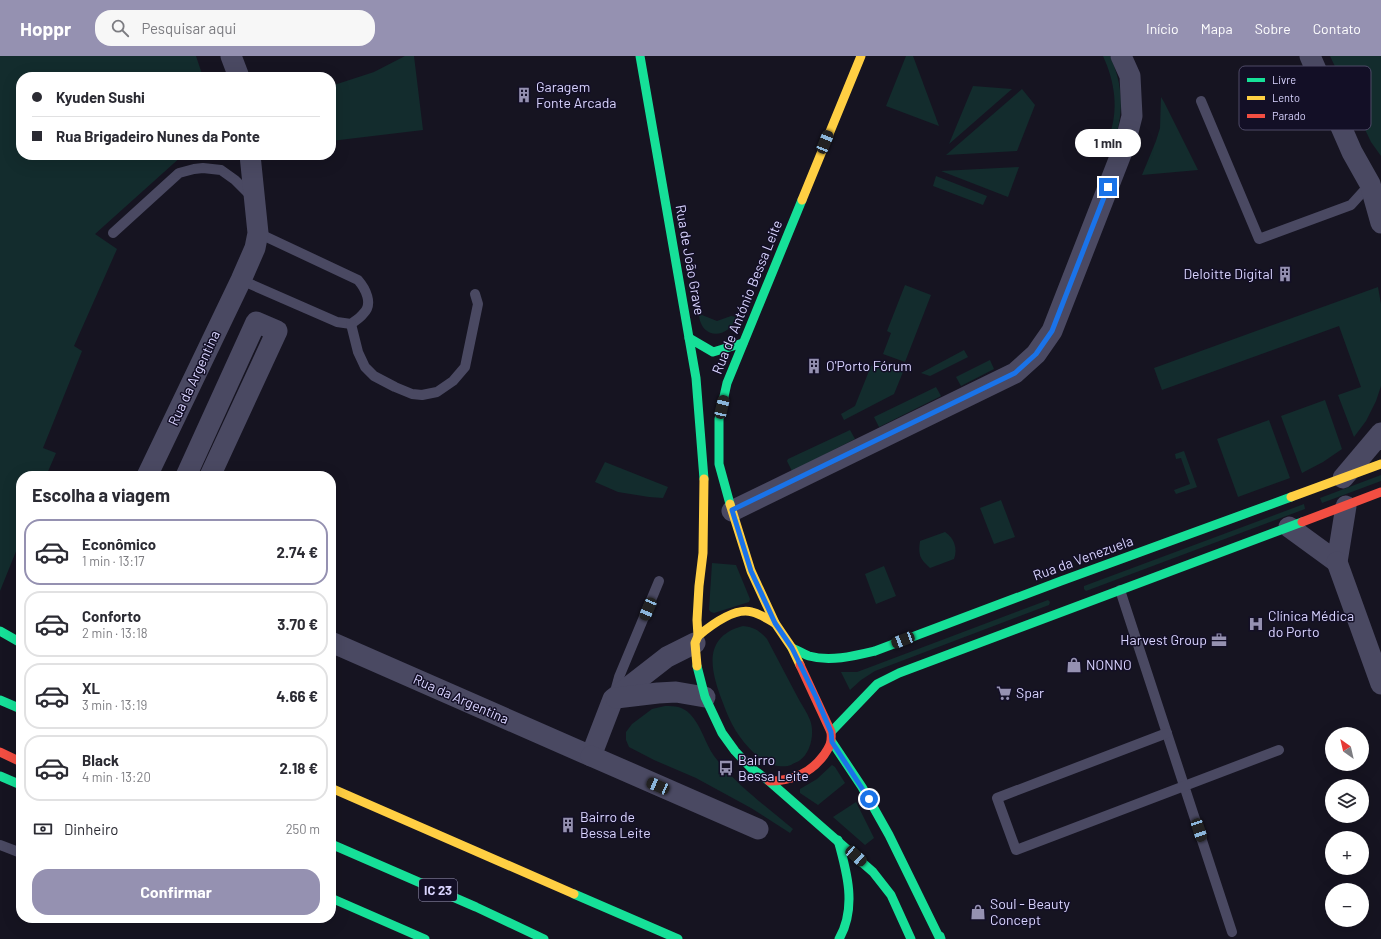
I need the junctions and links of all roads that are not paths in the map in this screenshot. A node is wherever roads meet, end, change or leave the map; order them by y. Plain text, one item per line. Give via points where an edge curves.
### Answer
1 (231, 56) edge
2 (640, 56) edge
3 (861, 56) edge
4 (1121, 56) edge
5 (1310, 56) edge
6 (1314, 66) edge
7 (237, 72) edge
8 (1201, 101) dead end
9 (1342, 130) edge
10 (250, 160) edge
11 (1375, 185) edge
12 (254, 199) junction
13 (1381, 223) edge
14 (113, 233) dead end
15 (258, 233) junction
16 (240, 280) junction
17 (475, 294) dead end
18 (351, 324) junction
19 (689, 338) junction
20 (743, 343) junction
21 (1381, 433) edge
22 (1381, 464) edge
23 (149, 471) edge
24 (188, 471) edge
25 (212, 471) edge
26 (1343, 478) junction
27 (1381, 492) edge
28 (1346, 506) junction
29 (732, 510) junction
30 (1289, 527) junction
31 (1337, 562) junction
32 (659, 581) dead end
33 (1120, 590) junction
34 (775, 623) junction
35 (0, 631) edge
36 (696, 639) junction
37 (16, 640) edge
38 (0, 641) edge
39 (336, 644) edge
40 (16, 645) edge
41 (792, 648) junction
42 (1381, 684) edge
43 (705, 697) junction
44 (613, 699) junction
45 (0, 700) edge
46 (16, 707) edge
47 (831, 732) junction
48 (1167, 733) junction
49 (832, 742) junction
50 (1279, 750) dead end
51 (0, 752) edge
52 (591, 756) junction
53 (16, 760) edge
54 (0, 776) edge
55 (769, 781) junction
56 (16, 783) edge
57 (1185, 786) junction
58 (336, 790) edge
59 (758, 829) dead end
60 (838, 840) junction
61 (0, 845) edge
62 (336, 846) edge
63 (16, 851) edge
64 (336, 900) edge
65 (1232, 932) dead end
66 (940, 938) edge
67 (425, 939) edge
68 (544, 939) edge
69 (678, 939) edge
70 (839, 939) edge
71 (911, 939) edge

1 - 7 street
2 - 19 main road, Rua de João Grave
3 - 20 main road, Rua de António Bessa Leite
4 - 29 street via 1130,76 1132,116 1125,144 1052,331 1036,354 1015,373
5 - 6 street
8 - 11 lane via 1259,239 1351,205
9 - 11 street via 1352,152
10 - 12 street, Rua da Argentina
11 - 13 street
12 - 14 lane via 236,180 221,170 194,169 179,173
12 - 15 street, Rua da Argentina
15 - 16 street, Rua da Argentina via 255,248
15 - 18 lane via 358,280 365,288 369,302 365,313
16 - 18 lane via 337,322
16 - 23 street, Rua da Argentina
17 - 18 lane via 478,304 466,367 453,381 437,392 412,394 374,376 365,367 358,352
19 - 20 main road via 713,352
19 - 36 main road, Rua de João Grave via 696,378 704,470 703,553
20 - 29 main road, Rua de António Bessa Leite via 727,383 719,419 718,464
21 - 26 street
22 - 26 main road, Rua da Venezuela
24 - 25 street via 256,322 277,331
26 - 41 main road, Rua da Venezuela via 1063,584 875,651 856,656 829,658 809,656
27 - 28 main road
28 - 30 main road
28 - 31 street
29 - 34 main road, Rua de António Bessa Leite via 751,571
30 - 31 street
30 - 33 main road
31 - 42 street
32 - 44 lane via 619,677
33 - 47 main road via 1070,605 877,684
33 - 48 lane
34 - 36 main road via 750,611 728,616 712,624
34 - 41 main road, Rua de António Bessa Leite
35 - 37 main road
36 - 43 main road via 696,662
36 - 44 street
38 - 40 main road
39 - 52 street, Rua da Argentina
41 - 47 main road, Rua de António Bessa Leite
43 - 44 street via 676,692
43 - 55 main road via 722,733 735,751 751,768
44 - 52 street
45 - 46 main road
47 - 49 main road, Rua de António Bessa Leite
48 - 57 lane
48 - 57 lane via 997,798 1016,850
49 - 55 main road via 816,766 796,778 782,782
49 - 66 main road, Rua de António Bessa Leite via 881,821
50 - 57 lane
51 - 53 main road
52 - 59 street, Rua da Argentina
54 - 56 main road
55 - 60 main road
57 - 65 lane
58 - 69 main road
60 - 70 main road via 848,876 850,900 844,931
60 - 71 main road via 873,872 891,895
61 - 63 lane
62 - 68 main road, IC 23
64 - 67 main road

